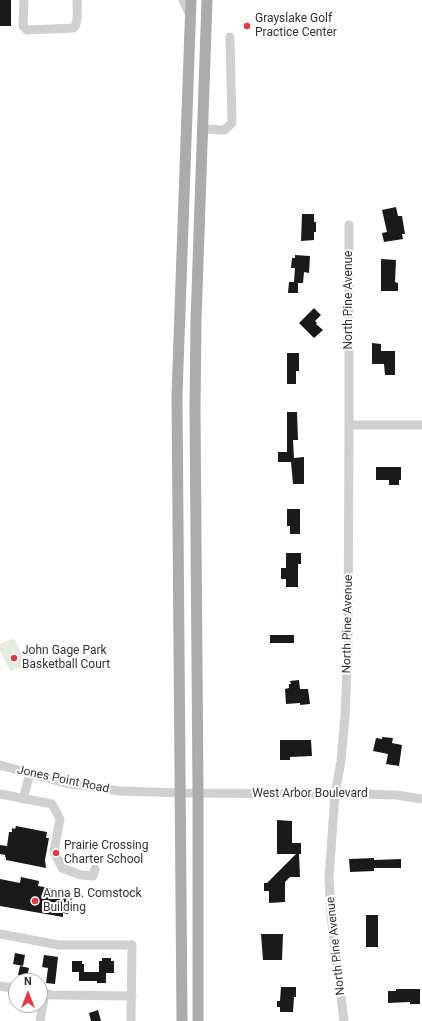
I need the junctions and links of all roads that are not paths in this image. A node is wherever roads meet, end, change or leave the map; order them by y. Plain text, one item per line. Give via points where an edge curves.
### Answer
1 (24, 0) edge
2 (77, 0) edge
3 (183, 0) edge
4 (191, 0) edge
5 (207, 0) edge
6 (191, 16) junction
7 (230, 37) dead end
8 (203, 129) junction
9 (349, 225) dead end
10 (349, 425) junction
11 (422, 425) edge
12 (0, 765) edge
13 (30, 773) junction
14 (181, 793) junction
15 (198, 793) junction
16 (0, 794) edge
17 (335, 794) junction
18 (23, 798) junction
19 (422, 799) edge
20 (95, 869) dead end
21 (0, 934) edge
22 (48, 995) edge
23 (132, 996) junction
24 (131, 1021) edge
25 (182, 1021) edge
26 (198, 1021) edge
27 (344, 1021) edge

1 - 2 street via 23,26 27,30 74,28 77,25
3 - 6 street
4 - 6 main road
5 - 8 main road
6 - 14 main road via 177,395
7 - 8 street via 232,123 224,130
8 - 15 main road via 195,408
9 - 10 street, North Pine Avenue
10 - 11 street
10 - 17 street, North Pine Avenue via 349,598 345,716
12 - 13 street, Jones Point Road
13 - 14 street, Jones Point Road via 65,783 120,792
13 - 18 street
14 - 15 street, Jones Point Road
14 - 25 main road
15 - 17 street, West Arbor Boulevard
15 - 26 main road
16 - 18 street
17 - 19 street, West Arbor Boulevard via 396,795
17 - 27 street, North Pine Avenue via 329,886
18 - 20 street via 52,804 60,819 54,851 62,868 81,875 93,876
21 - 23 street via 59,945 132,945
22 - 23 street
23 - 24 street

